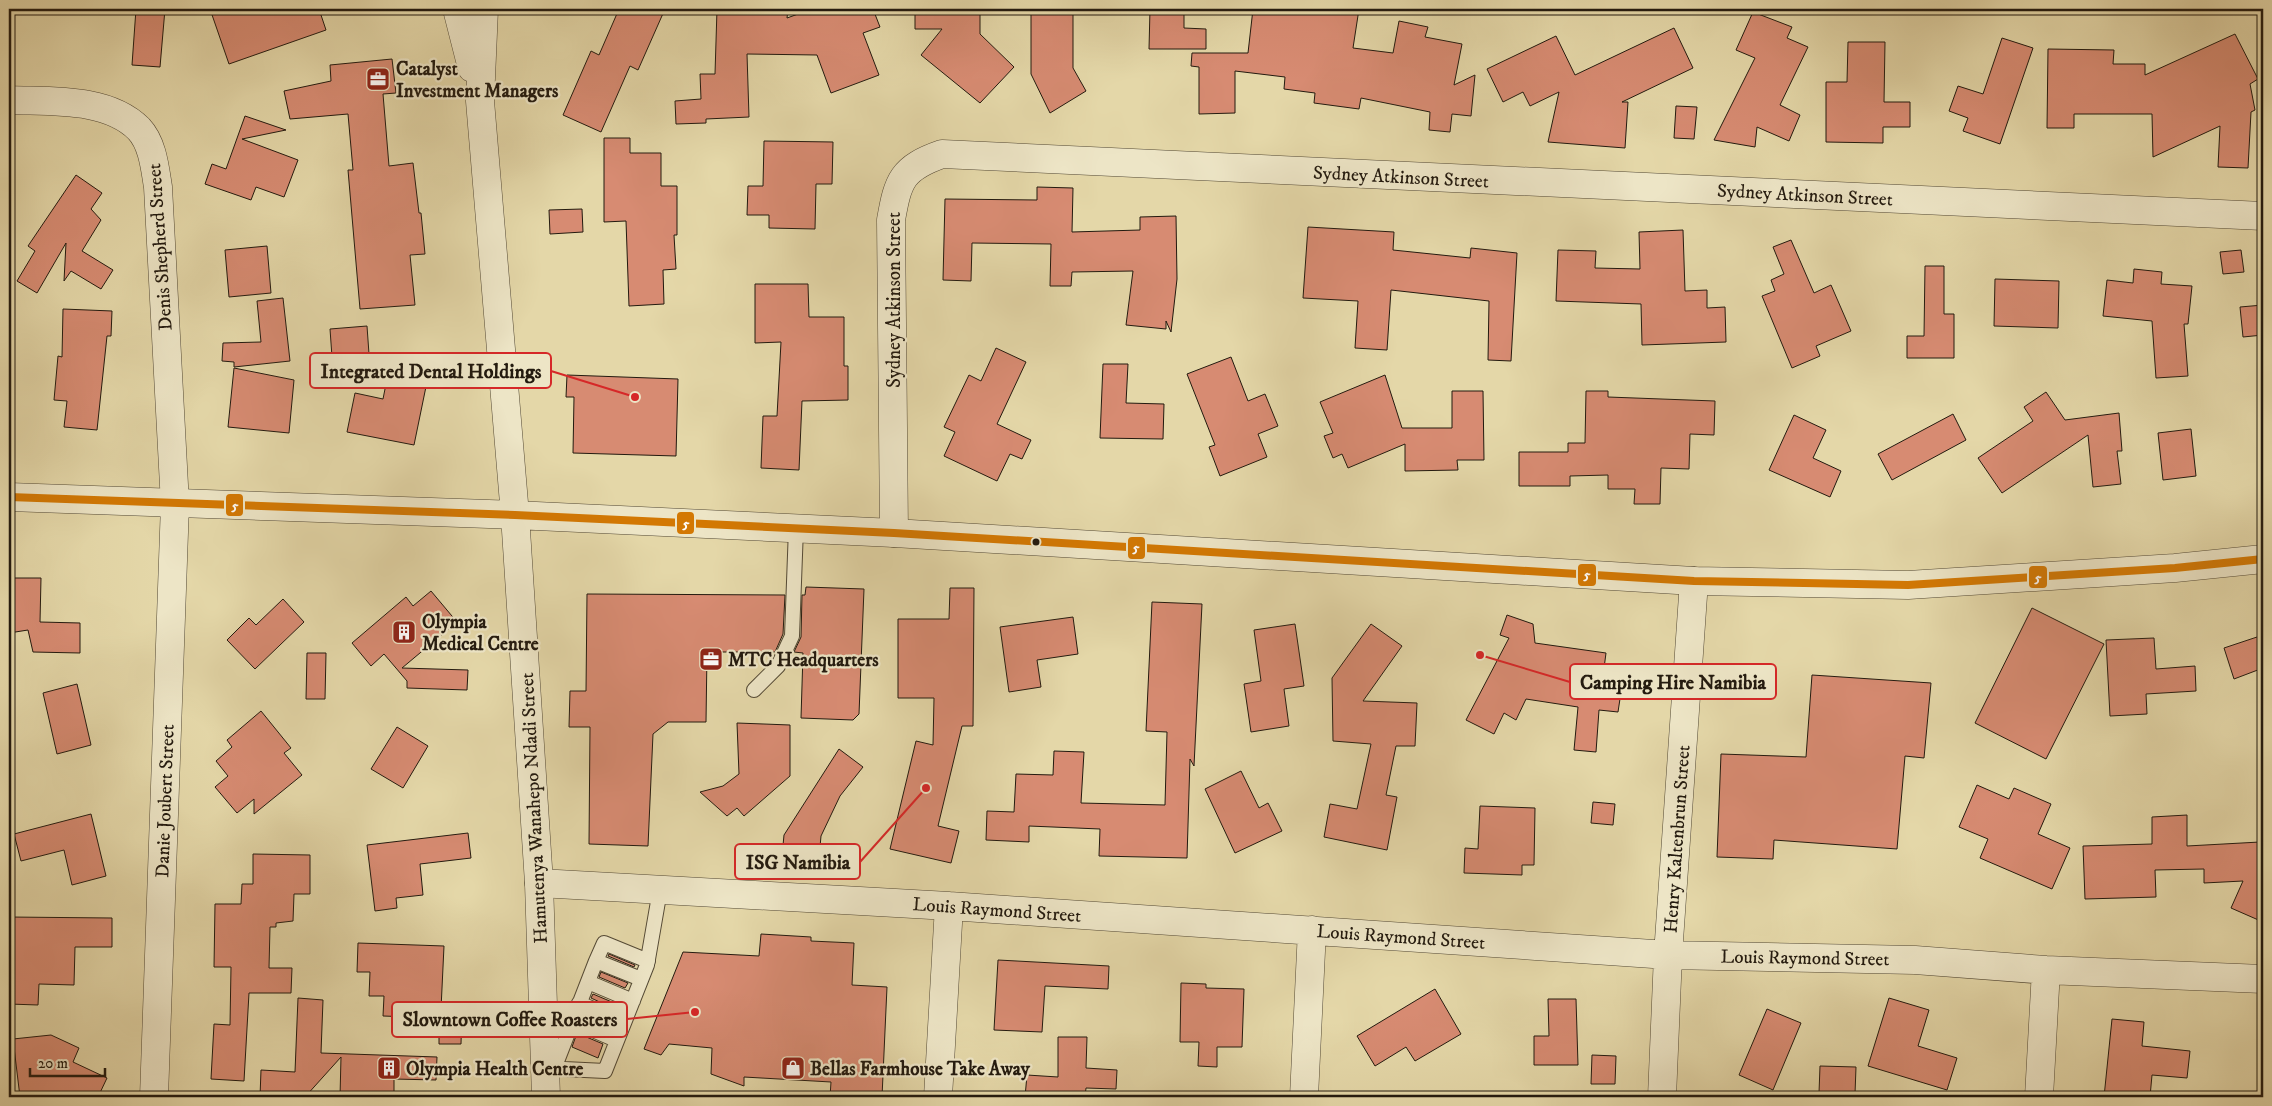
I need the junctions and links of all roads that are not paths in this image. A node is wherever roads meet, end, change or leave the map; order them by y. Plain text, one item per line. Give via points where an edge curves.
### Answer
1 (457, 9) edge
2 (484, 9) edge
3 (9, 100) edge
4 (480, 101) junction
5 (2263, 216) edge
6 (9, 497) edge
7 (174, 504) junction
8 (515, 515) junction
9 (796, 528) junction
10 (894, 533) junction
11 (2263, 559) edge
12 (1694, 581) junction
13 (754, 690) dead end
14 (539, 884) junction
15 (660, 890) junction
16 (949, 906) junction
17 (1312, 930) junction
18 (1668, 955) junction
19 (596, 961) junction
20 (648, 961) junction
21 (2046, 970) junction
22 (641, 979) junction
23 (2263, 979) edge
24 (588, 982) junction
25 (633, 1001) junction
26 (579, 1003) junction
27 (572, 1021) junction
28 (624, 1022) junction
29 (616, 1040) junction
30 (549, 1069) junction
31 (154, 1097) edge
32 (546, 1097) edge
33 (938, 1097) edge
34 (1304, 1097) edge
35 (1662, 1097) edge
36 (2039, 1097) edge

1 - 4 street, Hamutenya Wanahepo Ndadi Street
2 - 4 street, Hamutenya Wanahepo Ndadi Street
3 - 7 street, Denis Shepherd Street via 83,104 110,111 139,130 152,154 158,188
4 - 8 street, Hamutenya Wanahepo Ndadi Street
5 - 10 street, Sydney Atkinson Street via 942,154 922,161 906,172 895,195 891,220
6 - 7 street
7 - 8 street
7 - 31 street, Danie Joubert Street
8 - 9 street
8 - 14 street, Hamutenya Wanahepo Ndadi Street
9 - 10 street
9 - 13 lane via 792,636 778,666
10 - 12 street
11 - 12 street via 2176,568 1908,585
12 - 18 street, Henry Kaltenbrun Street
14 - 15 street, Louis Raymond Street
14 - 30 street, Hamutenya Wanahepo Ndadi Street
15 - 16 street, Louis Raymond Street
15 - 20 lane
16 - 17 street, Louis Raymond Street
16 - 33 street
17 - 18 street, Louis Raymond Street
17 - 34 street
18 - 21 street, Louis Raymond Street via 1915,960
18 - 35 street, Henry Kaltenbrun Street
19 - 20 lane via 604,943
19 - 22 lane
19 - 24 lane
20 - 22 lane
21 - 23 street, Louis Raymond Street
21 - 36 street
22 - 25 lane
24 - 25 lane
24 - 26 lane
25 - 28 lane
26 - 27 lane
26 - 28 lane
27 - 29 lane
27 - 30 lane
28 - 29 lane
29 - 30 lane via 605,1072
30 - 32 street, Hamutenya Wanahepo Ndadi Street

